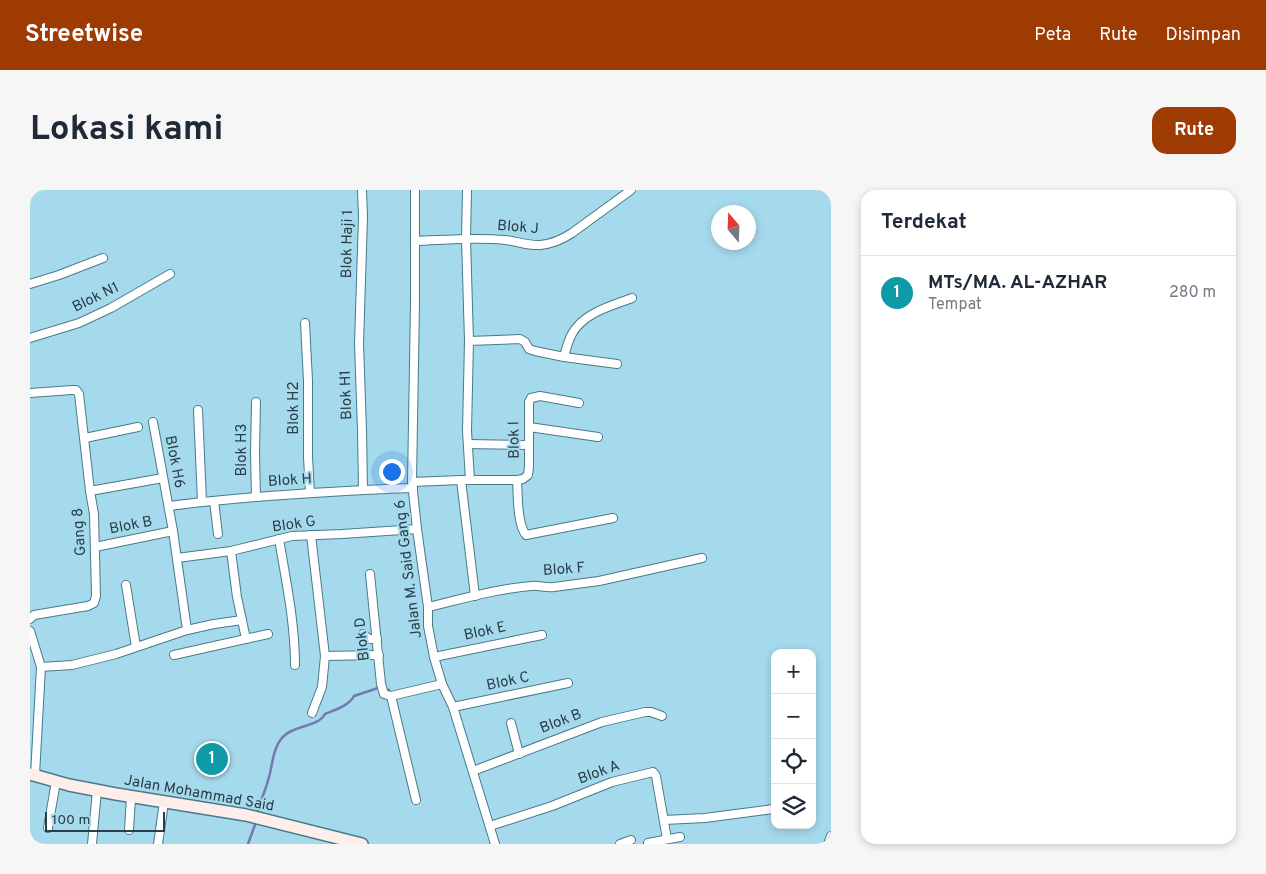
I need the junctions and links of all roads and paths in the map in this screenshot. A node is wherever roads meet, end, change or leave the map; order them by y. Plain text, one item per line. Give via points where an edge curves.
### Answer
1 (362, 190) edge
2 (415, 190) edge
3 (467, 190) edge
4 (631, 190) edge
5 (466, 239) junction
6 (415, 241) junction
7 (103, 258) dead end
8 (170, 274) dead end
9 (30, 284) edge
10 (360, 298) joint
11 (632, 298) dead end
12 (305, 323) dead end
13 (30, 338) edge
14 (469, 341) junction
15 (564, 357) junction
16 (617, 364) dead end
17 (30, 392) edge
18 (256, 402) dead end
19 (579, 403) dead end
20 (198, 410) dead end
21 (153, 422) dead end
22 (138, 427) dead end
23 (529, 427) junction
24 (598, 437) dead end
25 (85, 438) junction
26 (468, 444) junction
27 (528, 444) junction
28 (163, 478) junction
29 (461, 480) junction
30 (470, 480) junction
31 (517, 480) junction
32 (413, 485) junction
33 (363, 490) junction
34 (90, 491) junction
35 (310, 493) junction
36 (256, 498) junction
37 (214, 501) junction
38 (202, 502) junction
39 (169, 506) junction
40 (613, 518) dead end
41 (417, 529) junction
42 (173, 531) junction
43 (218, 534) dead end
44 (312, 535) junction
45 (279, 539) junction
46 (95, 547) junction
47 (231, 550) junction
48 (177, 558) junction
49 (702, 558) dead end
50 (370, 574) dead end
51 (126, 586) dead end
52 (475, 596) junction
53 (428, 607) junction
54 (30, 619) edge
55 (242, 620) junction
56 (30, 630) edge
57 (187, 630) junction
58 (268, 634) dead end
59 (363, 634) dead end
60 (542, 635) dead end
61 (246, 639) junction
62 (377, 639) junction
63 (136, 647) junction
64 (174, 655) dead end
65 (379, 655) junction
66 (325, 656) junction
67 (434, 657) junction
68 (295, 665) dead end
69 (42, 667) junction
70 (568, 683) dead end
71 (442, 684) junction
72 (388, 695) junction
73 (453, 707) junction
74 (312, 713) dead end
75 (662, 716) dead end
76 (511, 723) dead end
77 (519, 754) junction
78 (473, 771) junction
79 (32, 774) edge
80 (56, 781) junction
81 (97, 790) junction
82 (131, 797) junction
83 (416, 800) dead end
84 (164, 802) junction
85 (771, 809) edge
86 (664, 820) junction
87 (490, 826) junction
88 (48, 828) dead end
89 (129, 830) dead end
90 (831, 836) edge
91 (680, 837) dead end
92 (667, 839) junction
93 (631, 840) dead end
94 (648, 843) dead end
95 (92, 844) edge
96 (158, 844) edge
97 (362, 844) edge
98 (495, 844) edge
99 (620, 844) edge
100 (828, 844) edge

1 - 10 street, Blok Haji 1
2 - 6 street, Jalan M. Said Gang 6
3 - 5 street
4 - 5 street, Blok J via 565,238 542,245
5 - 6 street, Blok J
5 - 14 street
6 - 32 street, Jalan M. Said Gang 6
7 - 9 street
8 - 13 street, Blok N1 via 79,323
10 - 33 street, Blok H1
11 - 15 street via 580,321 570,336
12 - 35 street, Blok H2
14 - 15 street via 520,339 531,350
14 - 26 street
15 - 16 street
17 - 25 street, Gang 8 via 76,390
18 - 36 street, Blok H3
19 - 23 street, Blok I via 533,396 529,400
20 - 38 street
21 - 28 street, Blok H6
22 - 25 street
23 - 24 street
23 - 27 street, Blok I
25 - 34 street, Gang 8
26 - 27 street
26 - 30 street
27 - 31 street, Blok I via 528,475
28 - 34 street
28 - 39 street, Blok H6
29 - 30 street, Blok I
29 - 32 street, Blok I
29 - 52 street
30 - 31 street, Blok I
31 - 40 street via 521,521 526,535
32 - 33 street, Blok H
32 - 41 street, Jalan M. Said Gang 6
33 - 35 street, Blok H
34 - 46 street, Gang 8
35 - 36 street, Blok H
36 - 37 street, Blok H
37 - 38 street, Blok H
37 - 43 street
38 - 39 street, Blok H
39 - 42 street, Blok H6
41 - 44 street, Blok G
41 - 53 street, Jalan M. Said Gang 6
42 - 46 street, Blok B
42 - 48 street, Blok H6
44 - 45 street, Blok G
44 - 66 street
45 - 47 street, Blok G
45 - 68 street via 293,624
46 - 54 street, Gang 8 via 94,603 34,615
47 - 48 street, Blok G
47 - 55 street
48 - 57 street, Blok H6
49 - 52 street, Blok F via 599,581 549,588 524,586
50 - 62 street, Blok D
51 - 63 street
52 - 53 street, Blok F
53 - 67 street, Jalan M. Said Gang 6
55 - 57 street
55 - 61 street
56 - 69 street
57 - 63 street
58 - 61 street
59 - 62 street via 369,639
60 - 67 street, Blok E
61 - 64 street
62 - 65 street, Blok D
63 - 69 street via 72,664
65 - 66 street
65 - 72 street, Blok D via 381,684
66 - 74 street via 322,687
67 - 71 street, Jalan M. Said Gang 6
69 - 79 street
70 - 73 street, Blok C
71 - 72 street
71 - 73 street, Jalan M. Said Gang 6
72 - 83 street, Blok D
73 - 78 street, Jalan M. Said Gang 6
75 - 77 street, Blok B via 645,712 602,722
76 - 77 street
77 - 78 street, Blok B
78 - 87 street, Jalan M. Said Gang 6
79 - 80 street, Jalan Mohammad Said
80 - 81 street, Jalan Mohammad Said
80 - 88 street
81 - 82 street, Jalan Mohammad Said
81 - 95 street
82 - 84 street, Jalan Mohammad Said
82 - 89 street
84 - 96 street
84 - 97 street, Jalan Mohammad Said via 261,818
85 - 86 street
86 - 87 street, Blok A via 656,776 651,772 612,782
86 - 92 street, Blok A
87 - 98 street, Jalan M. Said Gang 6
90 - 100 street
91 - 92 street
92 - 94 street
93 - 99 street

